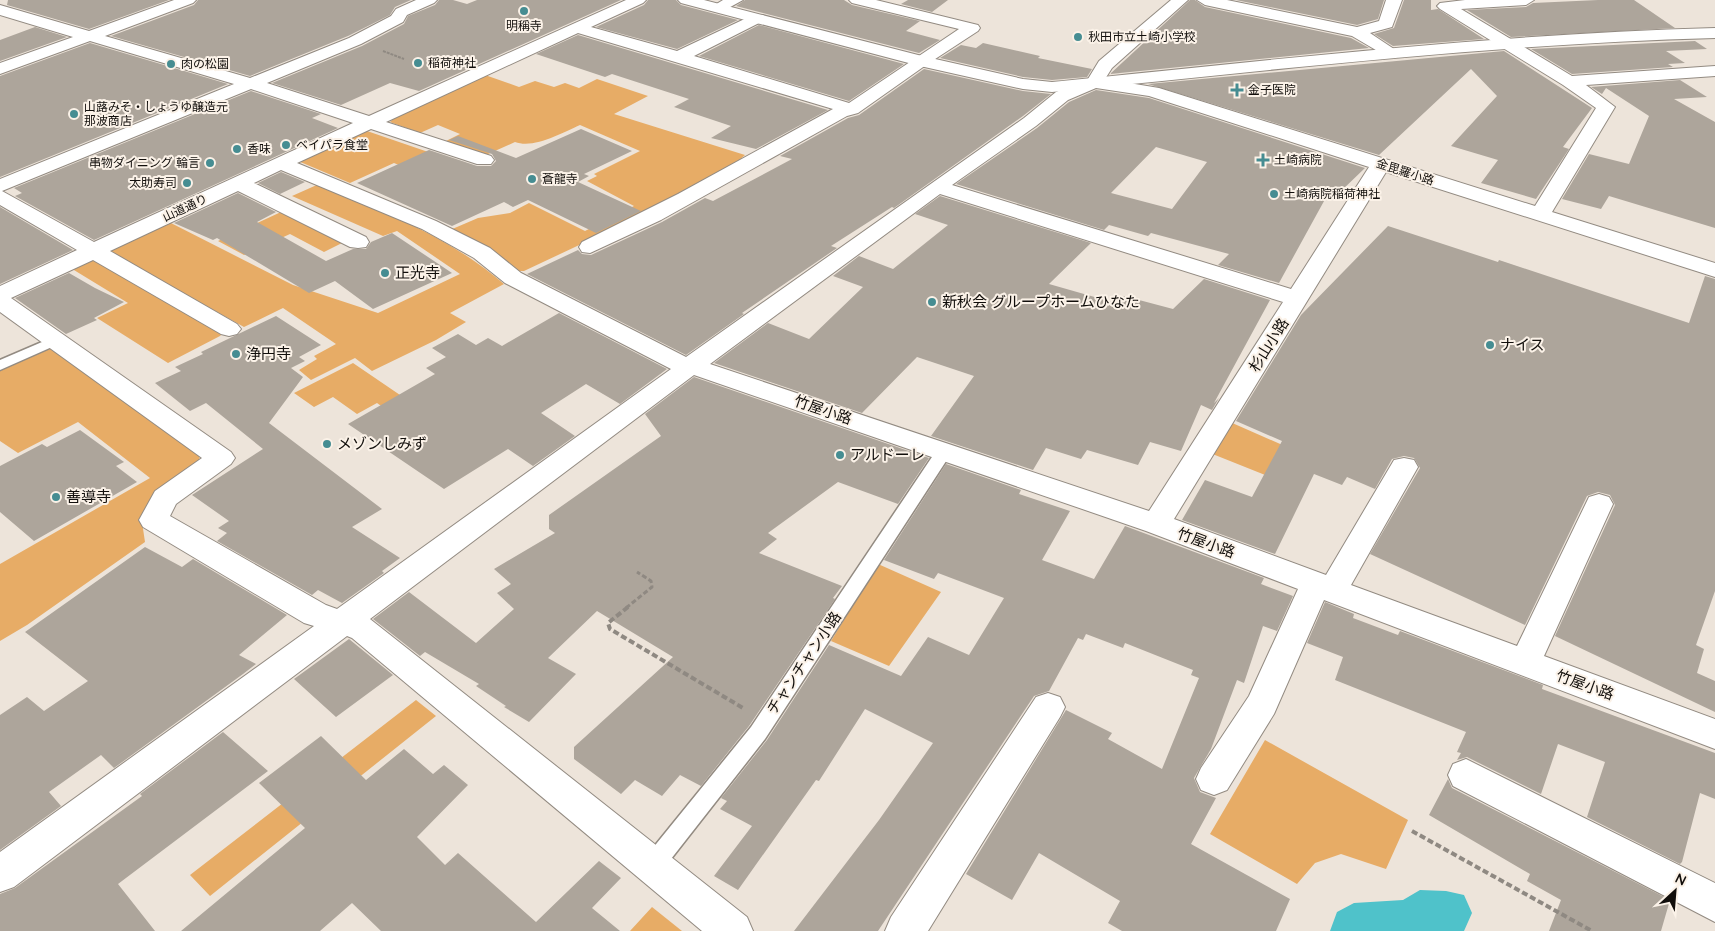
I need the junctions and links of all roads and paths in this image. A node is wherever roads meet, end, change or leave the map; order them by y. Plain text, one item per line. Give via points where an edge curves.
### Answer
1 (188, 0) edge
2 (429, 0) edge
3 (638, 0) edge
4 (686, 0) edge
5 (735, 0) edge
6 (858, 0) edge
7 (1180, 0) edge
8 (1204, 0) edge
9 (1394, 0) edge
10 (1526, 0) edge
11 (1445, 3) edge
12 (718, 8) junction
13 (1282, 8) edge
14 (0, 10) edge
15 (758, 18) junction
16 (576, 28) junction
17 (1357, 32) junction
18 (1715, 32) edge
19 (88, 36) junction
20 (1505, 44) junction
21 (1392, 53) junction
22 (679, 56) junction
23 (920, 61) junction
24 (0, 70) edge
25 (1715, 71) edge
26 (1569, 81) junction
27 (1094, 83) junction
28 (252, 84) junction
29 (852, 109) junction
30 (370, 122) junction
31 (484, 160) dead end
32 (280, 163) junction
33 (1381, 164) junction
34 (237, 183) junction
35 (0, 186) edge
36 (937, 187) junction
37 (0, 197) edge
38 (1540, 214) junction
39 (358, 242) dead end
40 (590, 247) dead end
41 (91, 252) junction
42 (1715, 270) edge
43 (0, 295) edge
44 (1298, 299) junction
45 (0, 301) edge
46 (229, 329) dead end
47 (56, 340) junction
48 (0, 366) edge
49 (691, 367) junction
50 (944, 452) junction
51 (1404, 467) dead end
52 (1599, 504) dead end
53 (1156, 524) junction
54 (637, 572) dead end
55 (1325, 586) junction
56 (343, 622) junction
57 (1525, 664) junction
58 (1048, 707) dead end
59 (766, 720) junction
60 (1715, 734) edge
61 (1466, 775) dead end
62 (1214, 779) dead end
63 (1412, 831) dead end
64 (652, 866) junction
65 (0, 874) edge
66 (1715, 903) edge
67 (734, 931) edge
68 (906, 931) edge
69 (1592, 931) edge

1 - 19 street
2 - 28 street via 401,12 397,19 355,41
3 - 16 street, 山道通り
4 - 12 street
5 - 12 street
6 - 23 street via 972,28
7 - 27 street via 1105,65
8 - 13 street
9 - 17 street via 1386,24
10 - 11 street
11 - 20 street
12 - 15 street
13 - 17 street
14 - 19 street
15 - 22 street
15 - 23 street
16 - 22 street
16 - 30 street, 山道通り
17 - 21 street
18 - 20 street
19 - 24 street
19 - 28 street
20 - 21 street
20 - 26 street
21 - 27 street
22 - 29 street
23 - 27 street via 1033,85 1052,87
23 - 29 street
25 - 26 street
26 - 38 street via 1606,108
27 - 33 street, 金毘羅小路 via 1153,92
27 - 36 street via 1062,96
28 - 30 street
28 - 35 street
29 - 40 street via 841,112 648,220
30 - 31 street
30 - 32 street, 山道通り
32 - 34 street, 山道通り
32 - 49 street, 竹屋小路 via 429,226 482,253 513,278 675,362
33 - 38 street, 金毘羅小路
33 - 44 street, 杉山小路
34 - 39 street
34 - 41 street, 山道通り
36 - 44 street
36 - 49 street
37 - 41 street
38 - 42 street, 金毘羅小路
41 - 43 street, 山道通り
41 - 46 street
44 - 53 street, 杉山小路
45 - 47 street
47 - 48 lane
47 - 56 street via 221,458 165,498 153,520 315,614
49 - 50 street, 竹屋小路
49 - 56 street
50 - 53 street, 竹屋小路
50 - 59 lane, チャンチャン小路
51 - 55 street
52 - 57 street
53 - 55 street, 竹屋小路
54 - 59 path via 651,581 652,587 608,623 610,629
55 - 57 street, 竹屋小路
55 - 62 street via 1262,704
56 - 64 street via 363,629 384,645
56 - 65 street
57 - 60 street, 竹屋小路
58 - 68 street
59 - 64 lane, チャンチャン小路
61 - 66 street
63 - 69 path
64 - 67 street

